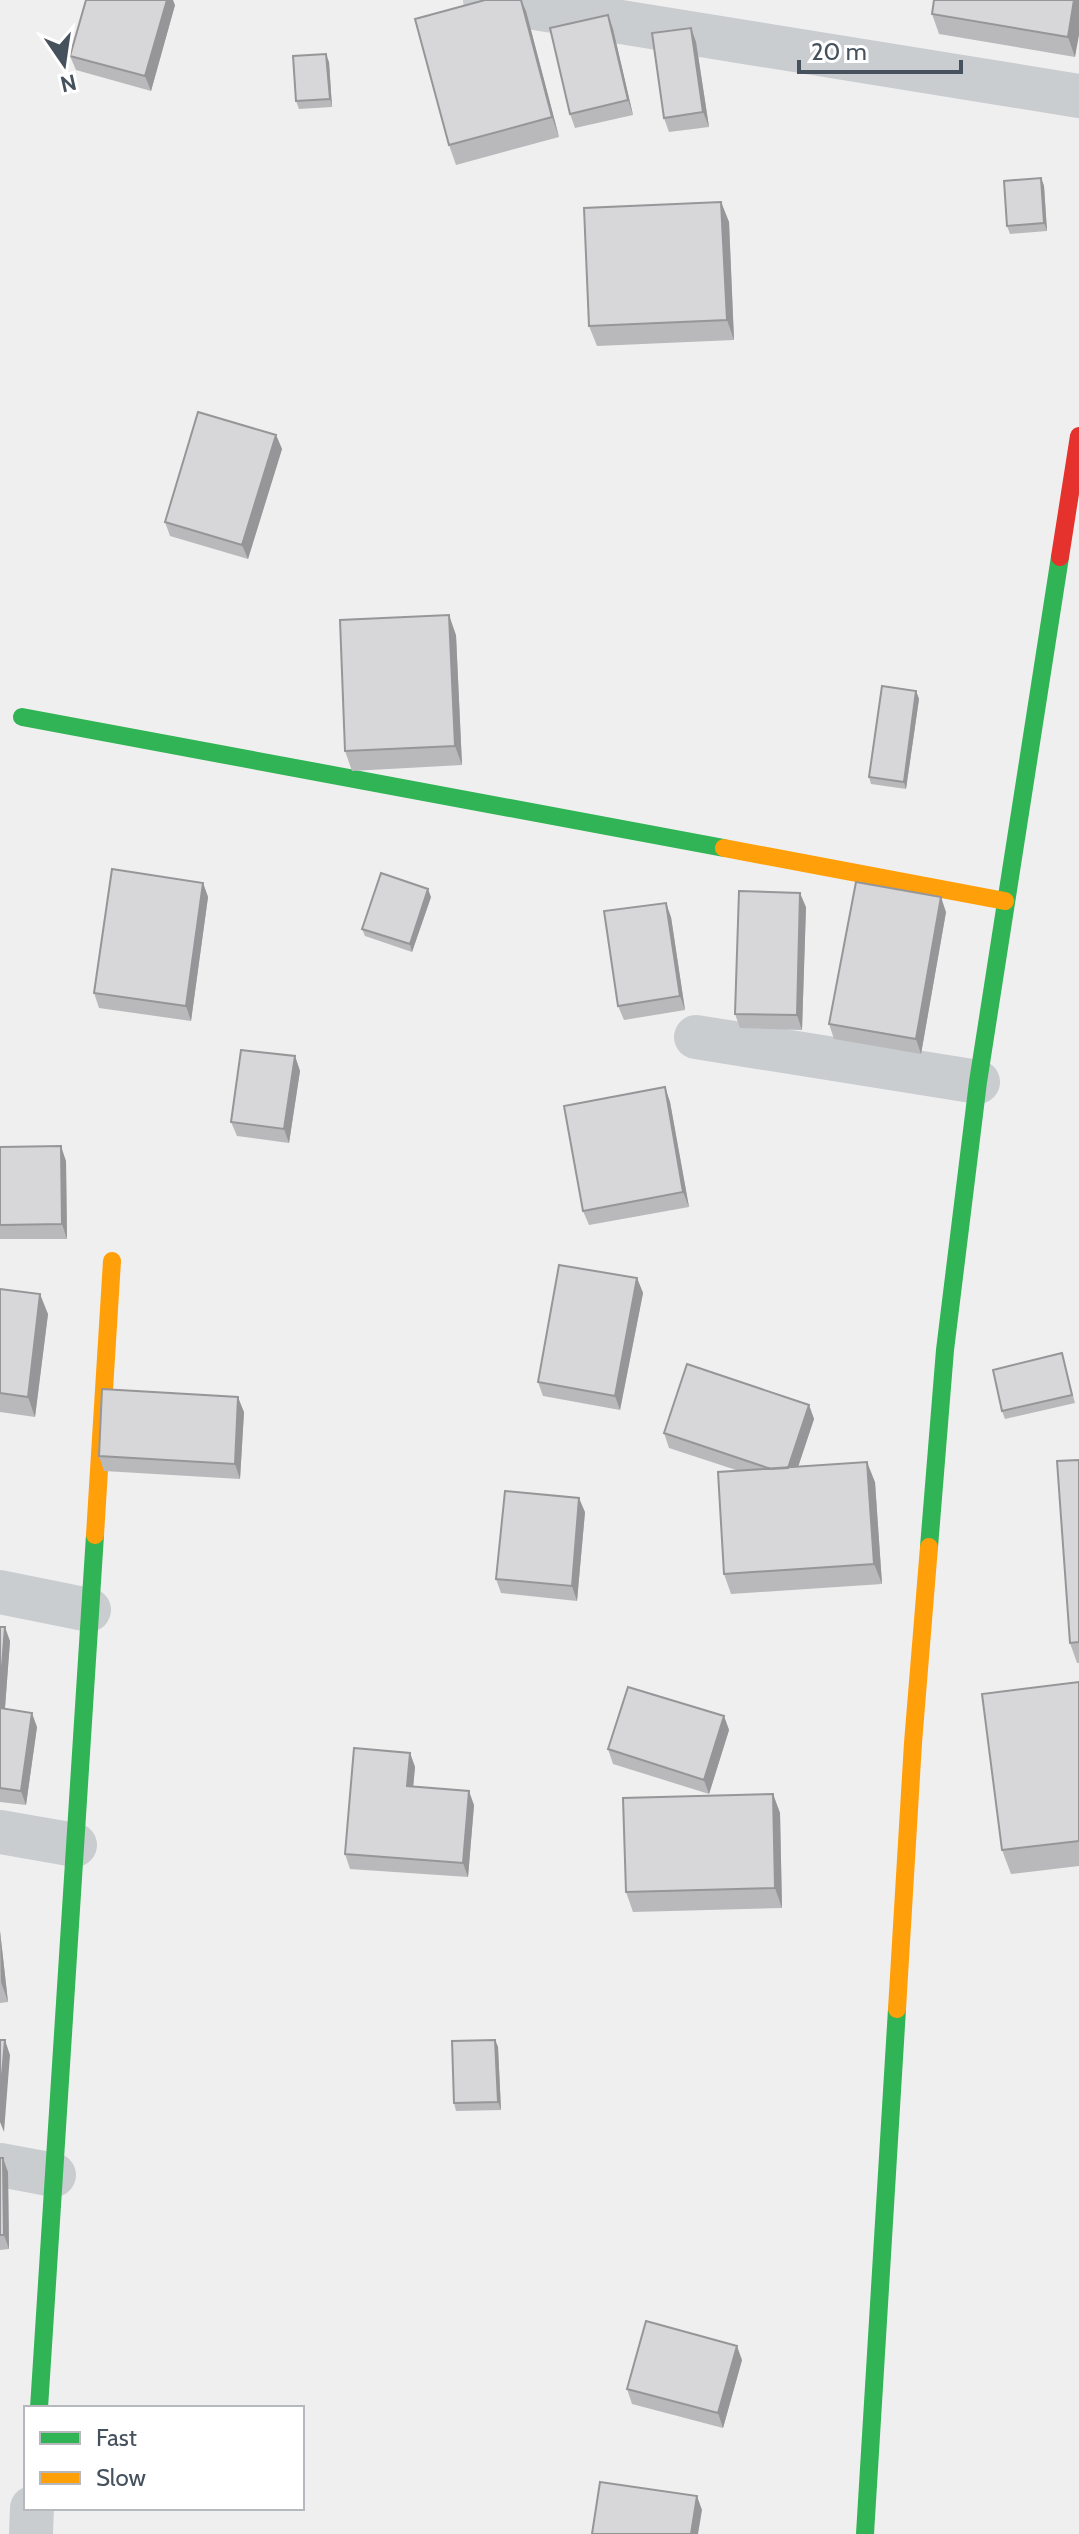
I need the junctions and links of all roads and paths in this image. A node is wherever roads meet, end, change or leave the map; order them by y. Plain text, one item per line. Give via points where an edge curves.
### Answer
1 (485, 0) edge
2 (1079, 96) edge
3 (1079, 436) edge
4 (22, 717) dead end
5 (1005, 901) junction
6 (696, 1037) dead end
7 (978, 1082) junction
8 (112, 1261) dead end
9 (0, 1592) edge
10 (89, 1610) junction
11 (0, 1832) edge
12 (75, 1845) junction
13 (0, 2165) edge
14 (54, 2175) junction
15 (39, 2406) edge
16 (32, 2510) edge
17 (31, 2534) edge
18 (865, 2534) edge

1 - 2 street
3 - 5 street
4 - 5 street
5 - 7 street
6 - 7 street
7 - 18 street via 945,1350 913,1743
8 - 10 street
9 - 10 street
10 - 12 street
11 - 12 street
12 - 14 street
13 - 14 street
14 - 15 street
16 - 17 street

